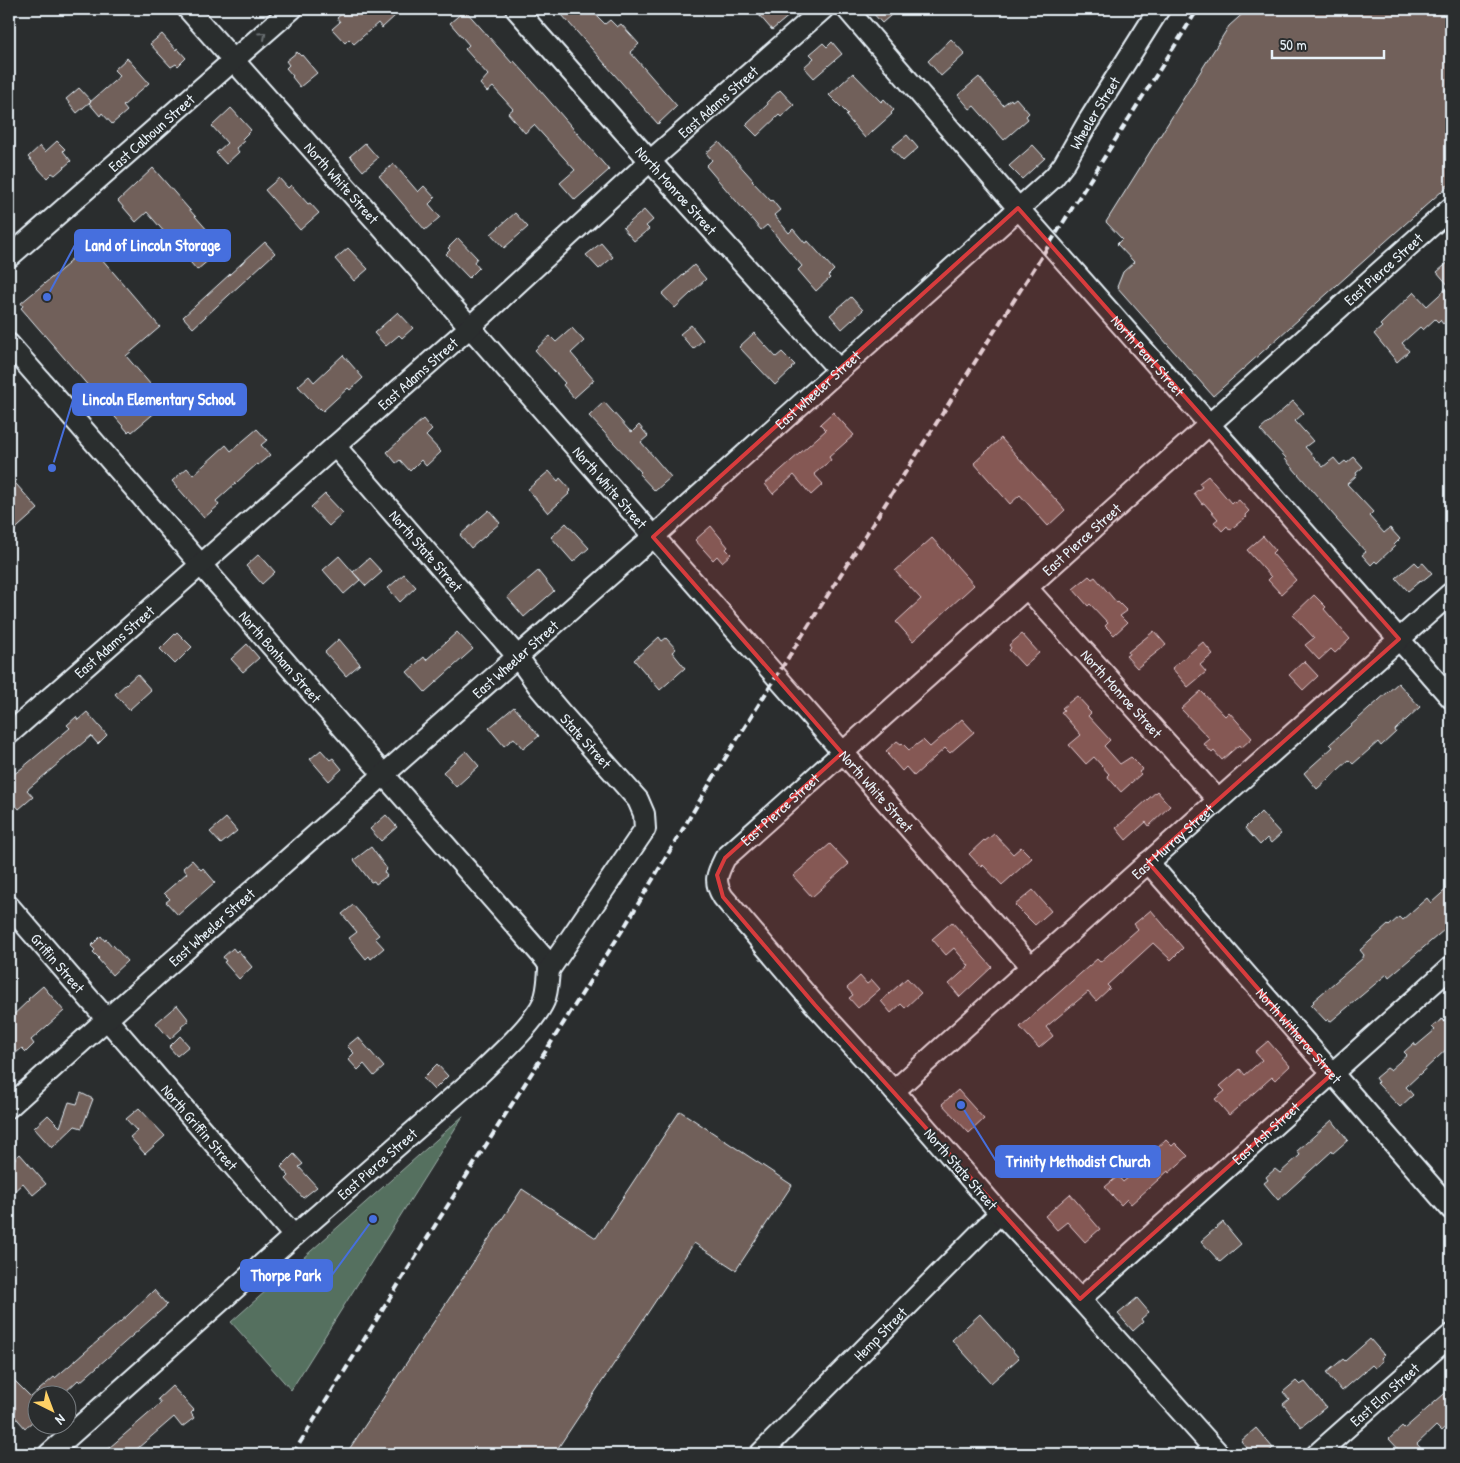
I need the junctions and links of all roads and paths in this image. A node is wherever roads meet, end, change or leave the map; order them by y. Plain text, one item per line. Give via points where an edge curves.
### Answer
1 (188, 9) edge
2 (292, 9) edge
3 (516, 9) edge
4 (823, 9) edge
5 (847, 9) edge
6 (1159, 9) edge
7 (233, 61) junction
8 (650, 161) junction
9 (1018, 208) junction
10 (1451, 208) edge
11 (9, 257) edge
12 (470, 327) junction
13 (9, 344) edge
14 (839, 370) junction
15 (1210, 424) junction
16 (335, 446) junction
17 (653, 537) junction
18 (201, 564) junction
19 (1027, 588) junction
20 (1451, 593) edge
21 (1399, 639) junction
22 (517, 656) junction
23 (1451, 698) edge
24 (9, 734) edge
25 (842, 753) junction
26 (383, 776) junction
27 (1218, 800) junction
28 (645, 829) joint
29 (1148, 862) junction
30 (717, 875) joint
31 (9, 906) edge
32 (1031, 967) junction
33 (1451, 967) edge
34 (549, 970) junction
35 (107, 1018) junction
36 (1332, 1074) junction
37 (894, 1091) junction
38 (9, 1107) edge
39 (1451, 1209) edge
40 (1000, 1213) junction
41 (294, 1236) junction
42 (1080, 1298) junction
43 (1451, 1334) edge
44 (49, 1454) edge
45 (760, 1454) edge
46 (1219, 1454) edge
47 (1316, 1454) edge

1 - 7 street, North White Street
7 -> 2 street, East Calhoun Street
3 - 8 street, North Monroe Street
4 - 8 street, East Adams Street
5 - 9 street, North Pearl Street
6 - 9 street, Wheeler Street via 1064,164
7 - 11 street, East Calhoun Street
7 - 12 street, North White Street
8 - 12 street, East Adams Street
8 - 14 street, North Monroe Street
9 - 14 street, East Wheeler Street
9 - 15 street, North Pearl Street
10 - 15 street, East Pierce Street
12 - 16 street, East Adams Street
12 - 17 street, North White Street
13 - 18 street, North Bonham Street
14 - 17 street, East Wheeler Street
15 - 19 street, East Pierce Street
15 - 21 street, North Pearl Street
16 - 18 street, East Adams Street
16 - 22 street, North State Street
17 - 22 street, East Wheeler Street
17 - 25 street, North White Street
18 - 24 street, East Adams Street
18 - 26 street, North Bonham Street
19 - 25 street, East Pierce Street
19 - 27 street, North Monroe Street
20 - 21 street, East Murray Street
21 - 23 street, North Pearl Street
21 - 27 street, East Murray Street
22 - 26 street, East Wheeler Street
22 - 28 street, State Street via 560,712 638,800 644,814
25 - 30 street, East Pierce Street via 725,858
25 - 32 street, North White Street
26 - 34 street, North Bonham Street via 545,958
26 - 35 street, East Wheeler Street
27 - 29 street, East Murray Street
28 - 34 street, East Pierce Street
29 - 32 street, East Murray Street
29 - 36 street, North Witheroe Street
30 - 37 street, North State Street via 723,897
31 - 35 street, Griffin Street
32 - 37 street, East Murray Street
33 - 36 street, East Ash Street
34 - 41 street, East Pierce Street via 544,1002 503,1051
35 - 38 street, East Wheeler Street
35 - 41 street, North Griffin Street
36 - 39 street, North Witheroe Street
36 - 42 street, East Ash Street
37 - 40 street, North State Street
40 - 42 street, North State Street
40 - 45 street, Hemp Street
41 - 44 street, East Pierce Street
42 - 46 street, North State Street
43 - 47 street, East Elm Street

